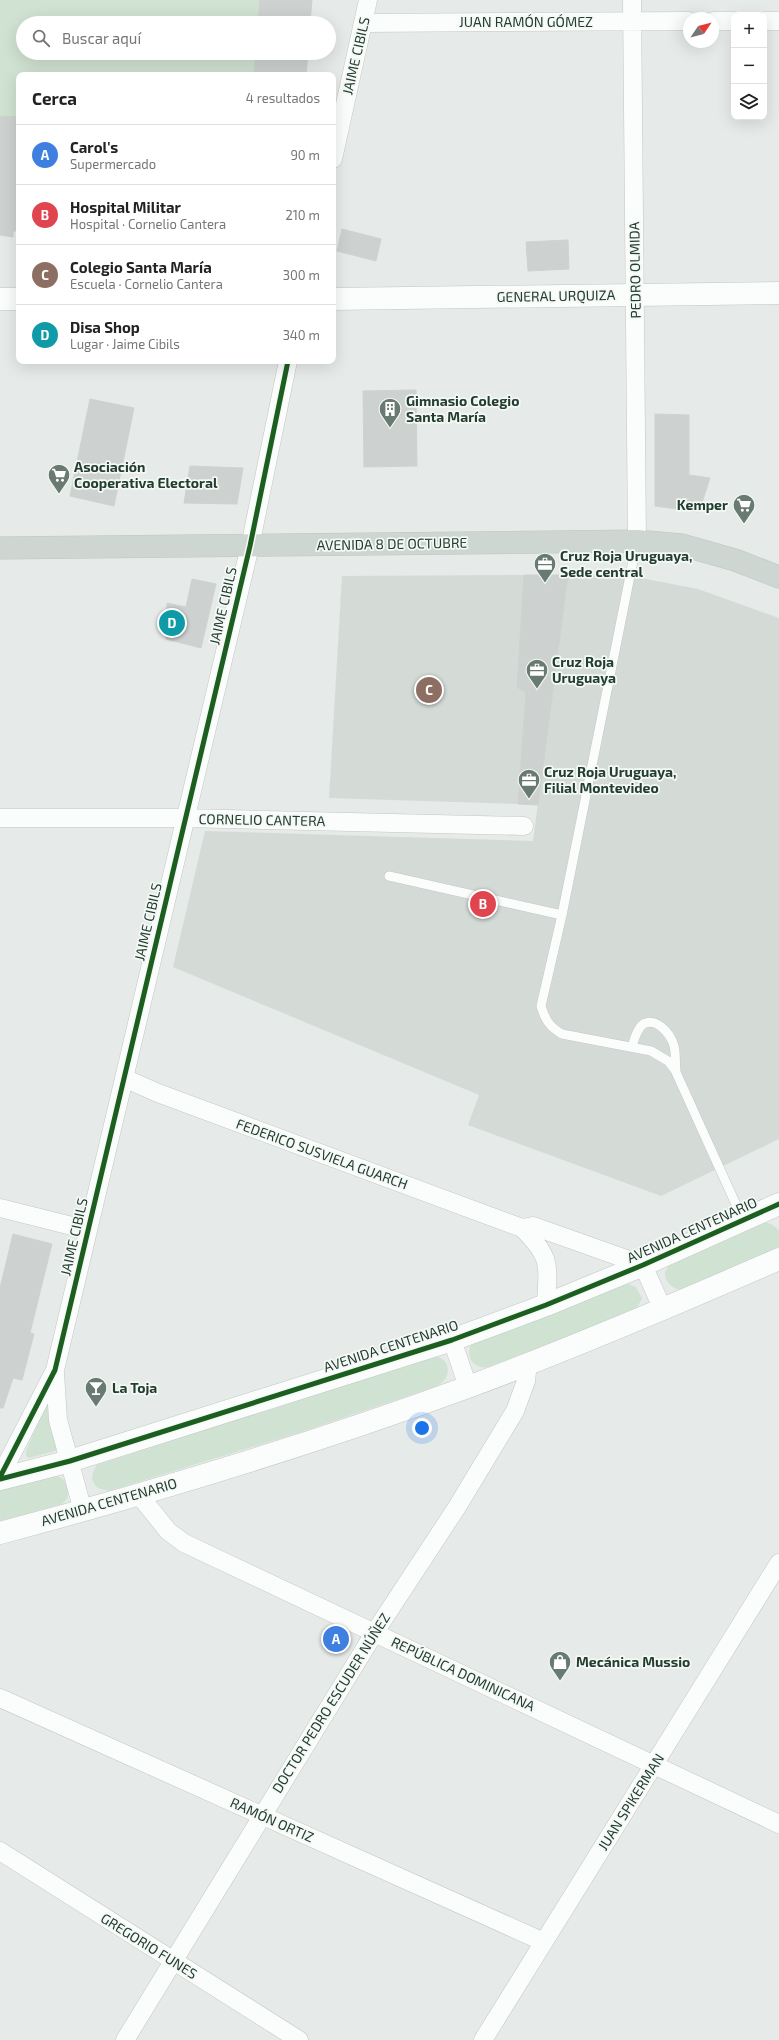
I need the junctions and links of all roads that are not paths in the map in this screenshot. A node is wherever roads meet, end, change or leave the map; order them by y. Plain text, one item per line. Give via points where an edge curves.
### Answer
1 (368, 0) edge
2 (632, 0) edge
3 (683, 21) edge
4 (719, 21) edge
5 (731, 21) edge
6 (767, 21) edge
7 (779, 21) edge
8 (633, 22) junction
9 (364, 23) junction
10 (336, 146) edge
11 (779, 293) edge
12 (636, 295) junction
13 (0, 299) edge
14 (16, 299) edge
15 (336, 299) edge
16 (287, 364) edge
17 (637, 541) junction
18 (250, 546) junction
19 (0, 548) edge
20 (779, 577) edge
21 (0, 818) edge
22 (185, 818) junction
23 (524, 826) dead end
24 (389, 876) dead end
25 (562, 915) junction
26 (632, 1047) junction
27 (676, 1072) junction
28 (124, 1078) junction
29 (779, 1204) edge
30 (0, 1208) edge
31 (744, 1221) junction
32 (522, 1228) junction
33 (88, 1230) junction
34 (779, 1259) edge
35 (643, 1265) junction
36 (546, 1305) junction
37 (663, 1310) junction
38 (452, 1340) junction
39 (528, 1363) junction
40 (55, 1370) junction
41 (468, 1387) junction
42 (70, 1461) junction
43 (0, 1478) edge
44 (139, 1495) junction
45 (83, 1511) junction
46 (0, 1533) edge
47 (779, 1563) edge
48 (375, 1632) junction
49 (0, 1698) edge
50 (654, 1765) junction
51 (262, 1815) junction
52 (779, 1824) edge
53 (0, 1851) edge
54 (544, 1942) junction
55 (173, 1961) junction
56 (125, 2040) edge
57 (299, 2040) edge
58 (483, 2040) edge

1 - 9 street, JAIME CIBILS
2 - 8 street, PEDRO OLMIDA
3 - 8 street, JUAN RAMÓN GÓMEZ
4 - 5 street
6 - 7 street
8 - 9 street, JUAN RAMÓN GÓMEZ
8 - 12 street, PEDRO OLMIDA
9 - 10 street, JAIME CIBILS
11 - 12 street, GENERAL URQUIZA
12 - 15 street, GENERAL URQUIZA
12 - 17 street, PEDRO OLMIDA
13 - 14 street
16 - 18 street, JAIME CIBILS
17 - 18 main road, AVENIDA 8 DE OCTUBRE
17 - 20 main road, AVENIDA 8 DE OCTUBRE via 682,546 735,560
17 - 25 lane
18 - 19 main road, AVENIDA 8 DE OCTUBRE
18 - 22 street, JAIME CIBILS
21 - 22 street, CORNELIO CANTERA
22 - 23 street, CORNELIO CANTERA
22 - 28 street, JAIME CIBILS
24 - 25 lane
25 - 26 lane via 541,1006 545,1019 552,1028 562,1034
26 - 27 lane via 660,1054
26 - 27 lane via 637,1031 643,1024 656,1024 664,1029 674,1045
27 - 31 lane
28 - 32 street, FEDERICO SUSVIELA GUARCH via 158,1093
28 - 33 street, JAIME CIBILS
29 - 31 street, AVENIDA CENTENARIO
30 - 33 street
31 - 35 street, AVENIDA CENTENARIO
32 - 35 street, FEDERICO SUSVIELA GUARCH via 533,1226
32 - 36 street, FEDERICO SUSVIELA GUARCH via 541,1248 548,1264
33 - 40 street, JAIME CIBILS
34 - 37 street, AVENIDA CENTENARIO
35 - 36 street, AVENIDA CENTENARIO
35 - 37 street
36 - 38 street, AVENIDA CENTENARIO
37 - 39 street, AVENIDA CENTENARIO
38 - 41 street
38 - 42 street, AVENIDA CENTENARIO
39 - 41 street, AVENIDA CENTENARIO
39 - 48 street, DOCTOR PEDRO ESCUDER NÚÑEZ via 526,1381 515,1411
40 - 42 street, JAIME CIBILS via 58,1420
40 - 43 street, JAIME CIBILS
41 - 44 street, AVENIDA CENTENARIO via 307,1442
42 - 43 street, AVENIDA CENTENARIO
42 - 45 street, JAIME CIBILS
44 - 45 street, AVENIDA CENTENARIO
44 - 48 street, REPÚBLICA DOMINICANA via 168,1531 184,1543
45 - 46 street, AVENIDA CENTENARIO
47 - 50 street, JUAN SPIKERMAN
48 - 50 street, REPÚBLICA DOMINICANA
48 - 51 street, DOCTOR PEDRO ESCUDER NÚÑEZ
49 - 51 street, RAMÓN ORTIZ
50 - 52 street, REPÚBLICA DOMINICANA
50 - 54 street, JUAN SPIKERMAN
51 - 54 street, RAMÓN ORTIZ
51 - 55 street, DOCTOR PEDRO ESCUDER NÚÑEZ
53 - 55 street, GREGORIO FUNES
54 - 58 street, JUAN SPIKERMAN
55 - 56 street, DOCTOR PEDRO ESCUDER NÚÑEZ
55 - 57 street, GREGORIO FUNES

